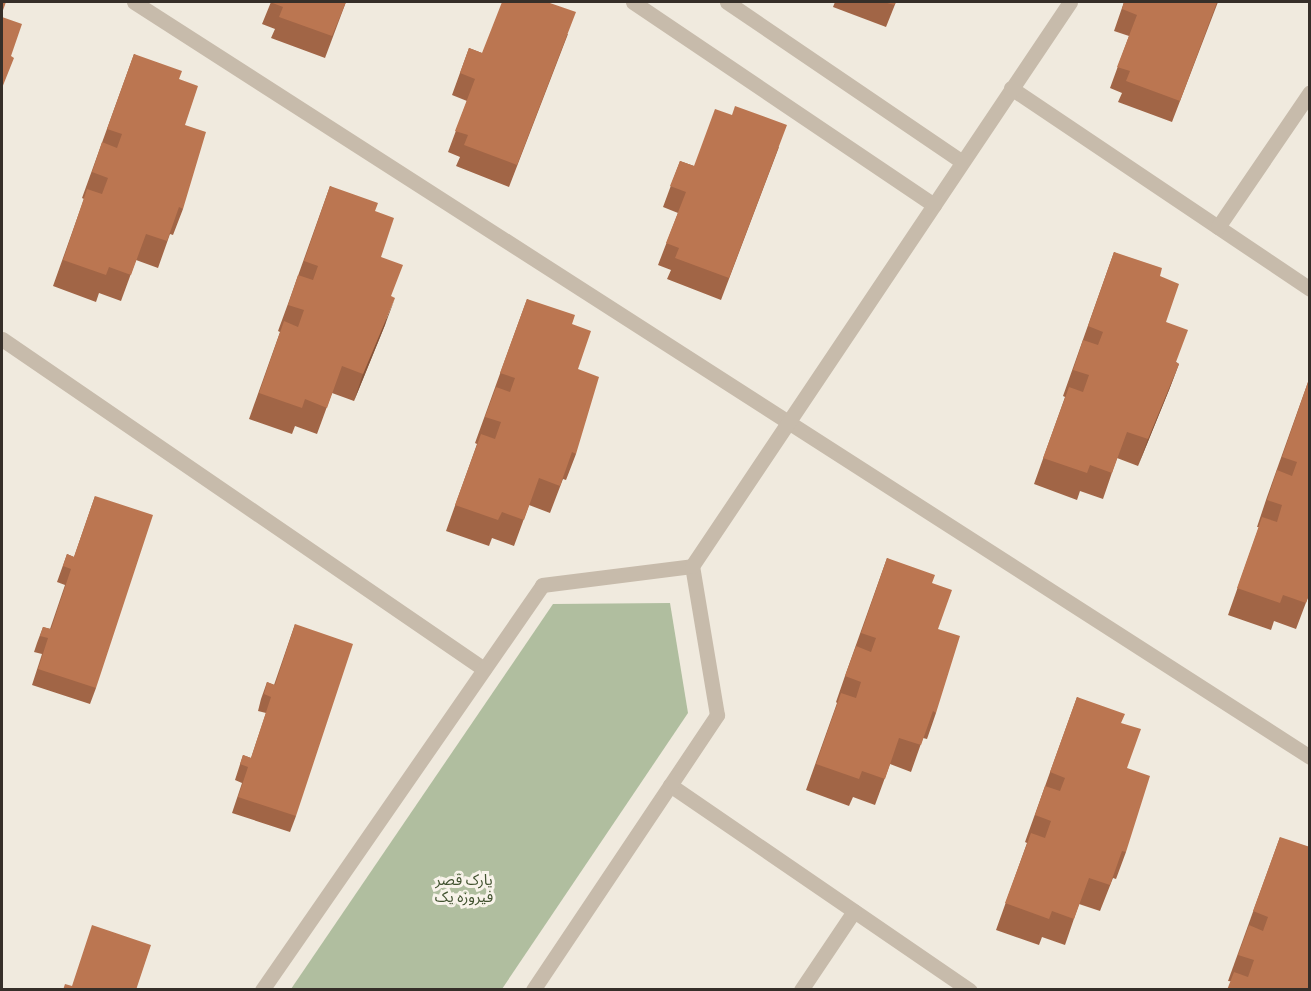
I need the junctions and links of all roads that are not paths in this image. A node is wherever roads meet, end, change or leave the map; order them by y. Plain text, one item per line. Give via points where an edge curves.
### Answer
1 (134, 2) edge
2 (633, 2) edge
3 (730, 2) edge
4 (1070, 2) edge
5 (1011, 88) junction
6 (1310, 92) edge
7 (962, 162) junction
8 (934, 205) junction
9 (1218, 227) junction
10 (1310, 289) edge
11 (2, 339) edge
12 (788, 422) junction
13 (692, 566) junction
14 (484, 669) junction
15 (1310, 757) edge
16 (670, 785) junction
17 (854, 911) junction
18 (262, 990) edge
19 (533, 990) edge
20 (801, 990) edge
21 (969, 990) edge

1 - 12 street
2 - 8 street
3 - 7 street
4 - 5 street
5 - 7 street
5 - 9 street
6 - 9 street
7 - 8 street
8 - 12 street
9 - 10 street
11 - 14 street
12 - 13 street
12 - 15 street
13 - 14 street via 542,585
13 - 16 street via 717,715
14 - 18 street
16 - 17 street
16 - 19 street
17 - 20 street
17 - 21 street

